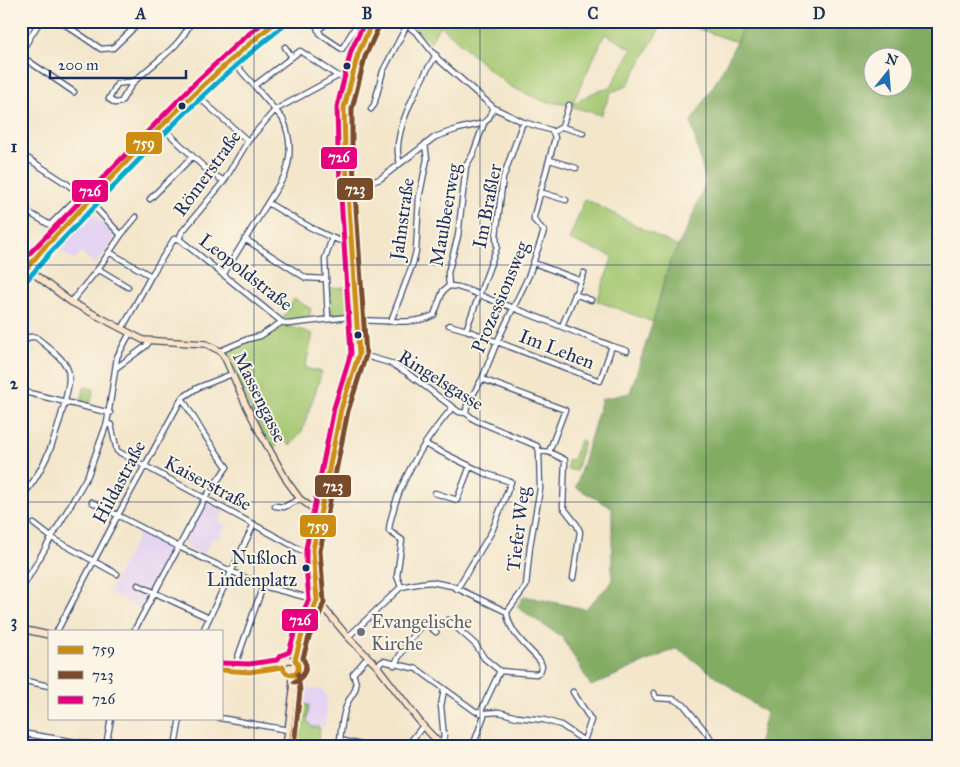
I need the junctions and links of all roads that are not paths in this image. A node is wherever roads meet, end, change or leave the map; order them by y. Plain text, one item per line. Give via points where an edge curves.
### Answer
1 (40, 21) edge
2 (60, 21) edge
3 (141, 21) edge
4 (192, 21) edge
5 (278, 21) edge
6 (314, 21) edge
7 (329, 21) edge
8 (373, 21) edge
9 (402, 21) edge
10 (407, 25) junction
11 (354, 29) dead end
12 (318, 30) junction
13 (285, 47) dead end
14 (21, 52) edge
15 (436, 55) junction
16 (21, 56) edge
17 (292, 57) junction
18 (231, 59) junction
19 (338, 76) junction
20 (135, 81) junction
21 (255, 85) junction
22 (349, 86) junction
23 (74, 92) dead end
24 (195, 94) junction
25 (569, 105) dead end
26 (371, 108) dead end
27 (494, 108) junction
28 (275, 110) junction
29 (523, 122) junction
30 (484, 123) junction
31 (162, 127) junction
32 (562, 127) junction
33 (553, 132) junction
34 (583, 133) dead end
35 (248, 142) junction
36 (425, 144) junction
37 (21, 154) edge
38 (192, 157) junction
39 (550, 160) junction
40 (400, 163) junction
41 (576, 168) dead end
42 (224, 181) junction
43 (348, 190) junction
44 (540, 192) junction
45 (80, 195) junction
46 (150, 199) dead end
47 (566, 200) dead end
48 (88, 202) junction
49 (268, 203) junction
50 (21, 208) edge
51 (136, 217) dead end
52 (121, 235) junction
53 (332, 238) junction
54 (179, 239) junction
55 (245, 239) junction
56 (352, 243) junction
57 (109, 252) junction
58 (534, 263) junction
59 (24, 266) edge
60 (98, 269) junction
61 (584, 273) dead end
62 (21, 275) edge
63 (223, 275) junction
64 (151, 276) junction
65 (326, 279) junction
66 (580, 280) junction
67 (449, 286) junction
68 (128, 287) dead end
69 (574, 294) junction
70 (478, 295) junction
71 (591, 300) dead end
72 (71, 302) junction
73 (514, 308) junction
74 (328, 318) junction
75 (357, 318) junction
76 (391, 321) junction
77 (282, 322) junction
78 (449, 325) dead end
79 (562, 326) junction
80 (122, 329) junction
81 (466, 330) junction
82 (130, 333) junction
83 (149, 342) junction
84 (497, 342) junction
85 (21, 345) edge
86 (612, 346) junction
87 (220, 351) junction
88 (627, 351) dead end
89 (359, 354) junction
90 (116, 368) junction
91 (232, 374) junction
92 (482, 378) junction
93 (21, 391) edge
94 (182, 398) junction
95 (64, 401) junction
96 (453, 407) junction
97 (110, 413) junction
98 (466, 413) junction
99 (107, 423) junction
100 (425, 444) junction
101 (535, 444) joint
102 (539, 451) junction
103 (549, 452) junction
104 (470, 466) junction
105 (145, 467) junction
106 (21, 485) edge
107 (435, 493) dead end
108 (205, 498) junction
109 (300, 499) junction
110 (92, 502) dead end
111 (275, 506) dead end
112 (319, 513) junction
113 (118, 515) junction
114 (34, 524) dead end
115 (254, 524) junction
116 (52, 538) junction
117 (179, 546) junction
118 (312, 556) junction
119 (94, 561) junction
120 (230, 571) junction
121 (117, 574) dead end
122 (573, 578) dead end
123 (138, 585) dead end
124 (263, 586) junction
125 (400, 587) junction
126 (457, 588) junction
127 (21, 590) edge
128 (154, 593) junction
129 (317, 600) junction
130 (507, 612) junction
131 (209, 618) junction
132 (448, 620) dead end
133 (21, 629) edge
134 (58, 630) edge
135 (135, 630) edge
136 (203, 630) edge
137 (436, 632) dead end
138 (48, 635) edge
139 (348, 637) junction
140 (368, 657) junction
141 (295, 660) junction
142 (394, 664) junction
143 (283, 666) junction
144 (377, 666) junction
145 (222, 670) edge
146 (233, 671) junction
147 (500, 671) junction
148 (291, 675) junction
149 (21, 680) edge
150 (48, 686) edge
151 (444, 690) junction
152 (573, 692) dead end
153 (654, 693) dead end
154 (483, 713) junction
155 (222, 718) edge
156 (111, 720) edge
157 (180, 720) edge
158 (423, 726) junction
159 (288, 730) junction
160 (21, 732) edge
161 (339, 743) edge
162 (585, 744) edge
163 (441, 745) edge
164 (100, 746) edge
165 (106, 746) edge
166 (175, 746) edge
167 (286, 746) edge
168 (365, 746) edge
169 (407, 746) edge
170 (473, 746) edge
171 (575, 746) edge
172 (712, 746) edge

1 - 14 street
2 - 3 street via 101,49 113,48
4 - 20 street via 177,44
5 - 18 street
6 - 12 street
7 - 12 street
8 - 22 main road via 358,54
9 - 10 street
10 - 15 street
10 - 26 street via 383,71
11 - 12 street via 342,49 325,39
13 - 17 street
15 - 27 street
15 - 40 street via 418,84 405,119 396,154
16 - 23 street
17 - 19 street via 300,51
17 - 21 street
18 - 21 street
18 - 24 street
19 - 22 street via 344,77
19 - 28 street, Römerstraße
20 - 20 street via 121,102 115,103 109,98 117,84
21 - 28 street
22 - 43 main road via 344,108
24 - 31 street
24 - 35 street
25 - 32 street
27 - 29 street
27 - 30 street, Maulbeerweg
28 - 35 street, Römerstraße
28 - 49 street via 287,128 290,159 285,175
29 - 33 street
29 - 70 street, Im Braßler via 503,178 497,247
30 - 36 street via 435,137
30 - 67 street, Maulbeerweg via 466,166 458,236 448,273
31 - 38 street
31 - 48 street
32 - 33 street
32 - 34 street
33 - 39 street, Prozessionsweg via 555,142
35 - 42 street, Römerstraße
36 - 40 street
36 - 76 street, Jahnstraße via 427,159 419,198 416,251
37 - 45 street
38 - 42 street
38 - 46 street
39 - 41 street
39 - 44 street, Prozessionsweg
40 - 43 street via 380,179
42 - 54 street, Römerstraße
43 - 56 main road
44 - 47 street
44 - 58 street, Prozessionsweg via 534,220 544,231
45 - 48 street
45 - 50 street via 50,225
48 - 52 street
48 - 59 street
49 - 53 street
49 - 55 street
51 - 52 street
52 - 57 street
53 - 56 street
53 - 65 street via 325,258
54 - 63 street, Leopoldstraße
54 - 64 street, Römerstraße via 174,239
55 - 63 street
55 - 65 street via 306,278
56 - 75 main road
57 - 60 street
57 - 64 street
58 - 66 street
58 - 73 street, Prozessionsweg
59 - 62 street
59 - 72 main road, Massengasse
60 - 68 street
60 - 72 street
61 - 66 street
63 - 77 street, Leopoldstraße
64 - 80 street, Römerstraße
65 - 74 street
66 - 69 street
67 - 70 street, Im Lehen
67 - 76 street via 434,315 424,319
69 - 71 street
69 - 79 street
70 - 73 street, Im Lehen
70 - 81 street, Im Braßler
72 - 80 main road, Massengasse
73 - 79 street, Im Lehen
73 - 84 street, Prozessionsweg
74 - 75 street, Leopoldstraße
74 - 77 street, Leopoldstraße via 288,324
75 - 76 street
75 - 89 main road
77 - 87 street via 260,336
78 - 81 street
79 - 86 street, Im Lehen
80 - 82 main road, Massengasse
81 - 84 street
82 - 83 main road, Massengasse
82 - 90 street via 117,357
83 - 87 main road, Massengasse via 206,344
83 - 90 street
84 - 86 street, Im Lehen via 600,381
84 - 92 street, Prozessionsweg
85 - 95 street via 28,337 36,338 63,362 69,380
86 - 88 street, Im Lehen
87 - 91 main road, Massengasse
89 - 96 street, Ringelsgasse via 406,372
89 - 112 main road via 341,410
90 - 97 street
91 - 94 street via 197,388
91 - 109 main road, Massengasse via 260,433
92 - 98 street, Prozessionsweg
92 - 103 street via 565,410
93 - 95 street
94 - 105 street, Hildastraße
94 - 108 street via 227,467
95 - 97 street
95 - 106 street via 59,427 44,465 28,489
96 - 98 street, Ringelsgasse
96 - 100 street
97 - 99 street
98 - 101 street, Ringelsgasse via 475,420
99 - 105 street, Kaiserstraße via 111,425 117,452
99 - 116 street via 88,475
100 - 104 street
100 - 125 street via 400,489 389,528 402,540 397,576
101 - 102 street, Tiefer Weg
102 - 103 street
102 - 130 street, Tiefer Weg via 540,489 526,586
103 - 122 street via 566,460 563,507 580,532
104 - 107 street via 457,500
104 - 126 street via 511,482 492,531
105 - 108 street, Kaiserstraße
105 - 113 street, Hildastraße
108 - 115 street, Kaiserstraße
108 - 117 street
109 - 111 street via 284,507
109 - 112 main road, Massengasse
110 - 113 street
112 - 118 main road
113 - 117 street
113 - 119 street, Hildastraße
114 - 116 street
115 - 118 street, Kaiserstraße
115 - 120 street
116 - 119 street
116 - 127 street
117 - 120 street
117 - 128 street
118 - 129 main road
119 - 121 street
119 - 134 street, Hildastraße
120 - 124 street
120 - 131 street
123 - 128 street
124 - 129 street
124 - 146 street
125 - 126 street via 431,582
125 - 139 street
126 - 130 street
128 - 131 street
128 - 135 street
129 - 139 main road
129 - 141 main road via 299,641
130 - 147 street via 513,630 542,666 536,674
131 - 136 street
132 - 147 street
133 - 138 main road
137 - 142 street via 425,623
139 - 140 main road
140 - 144 main road
140 - 161 street via 352,674 356,689 347,702
141 - 143 main road via 288,660
141 - 148 main road via 299,669
142 - 144 street via 383,661
142 - 151 street via 417,669
143 - 146 main road
143 - 148 main road via 285,673
144 - 158 main road
145 - 146 main road
147 - 154 street
148 - 159 main road via 293,691
149 - 150 street
151 - 154 street
151 - 163 street via 441,706 444,738
152 - 162 street via 591,720
153 - 172 street via 656,698 673,699 684,705
154 - 162 street via 499,712 553,722 562,725
154 - 170 street
155 - 159 street
156 - 165 street
157 - 166 street
158 - 163 main road
158 - 169 street
159 - 167 main road
160 - 164 street
161 - 168 street
162 - 171 street

